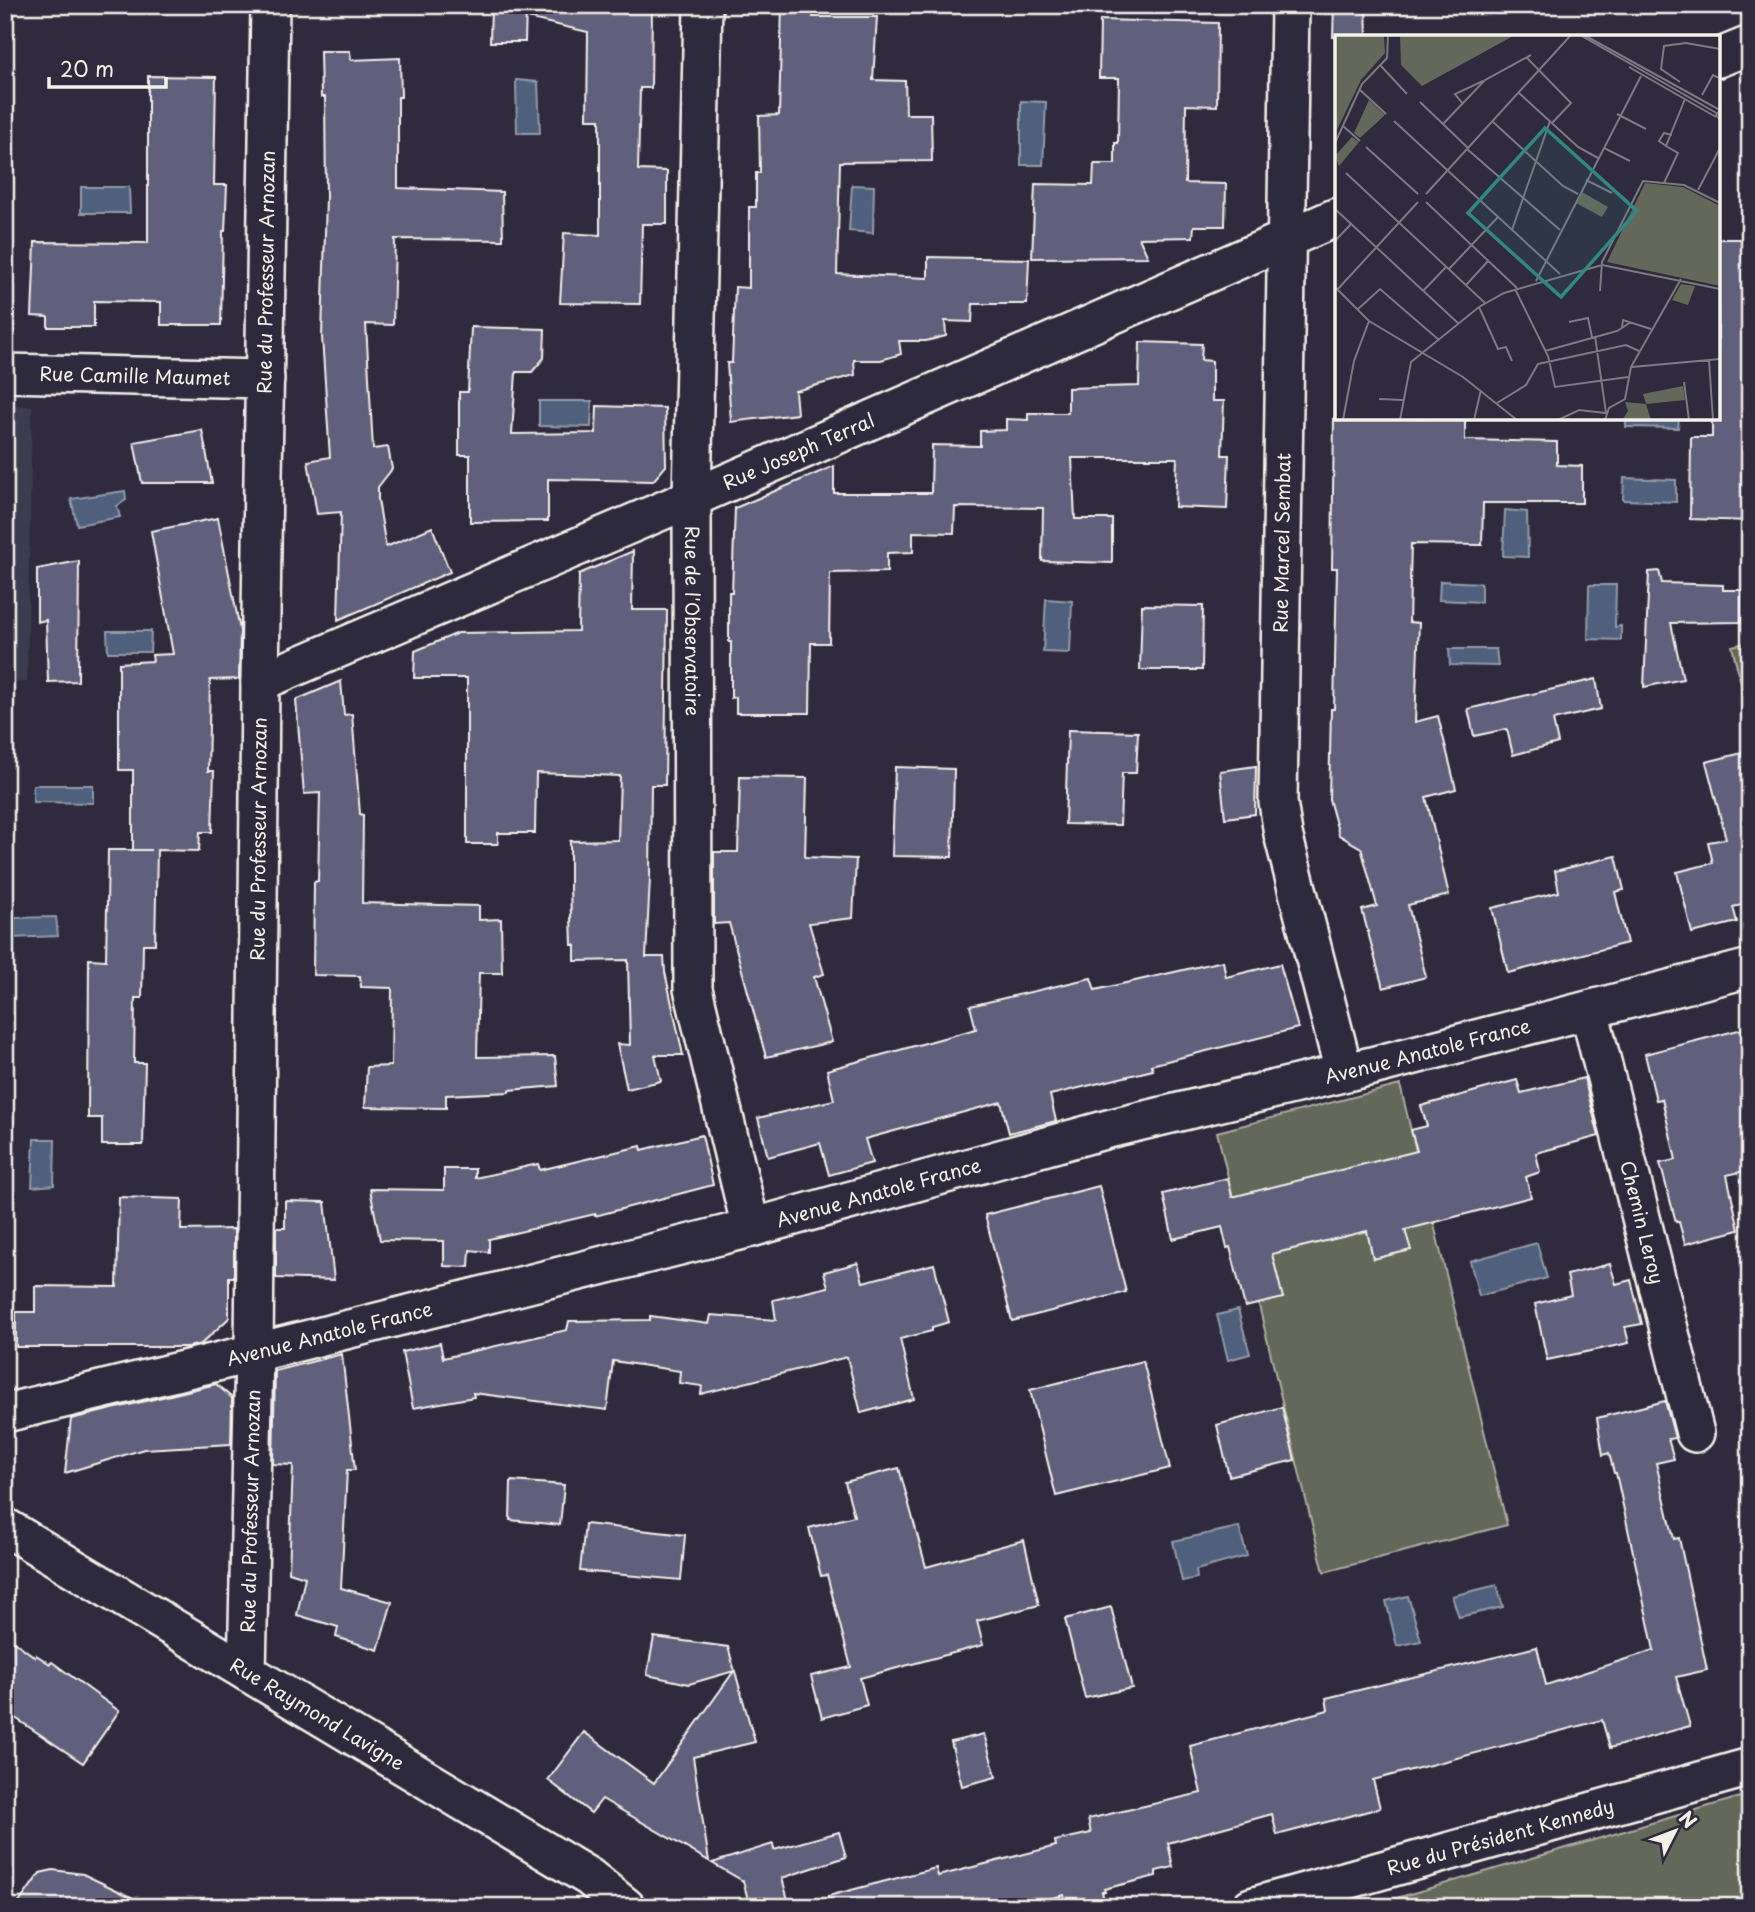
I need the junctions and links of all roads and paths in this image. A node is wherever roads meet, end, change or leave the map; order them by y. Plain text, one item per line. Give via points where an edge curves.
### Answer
1 (270, 5) edge
2 (703, 5) edge
3 (1290, 5) edge
4 (1750, 45) edge
5 (1720, 57) edge
6 (1335, 218) edge
7 (1287, 237) junction
8 (5, 373) edge
9 (265, 379) junction
10 (692, 498) junction
11 (260, 682) junction
12 (1750, 968) edge
13 (1589, 1010) junction
14 (1344, 1072) junction
15 (751, 1228) junction
16 (254, 1353) junction
17 (5, 1413) edge
18 (1695, 1433) dead end
19 (5, 1527) edge
20 (247, 1672) junction
21 (1750, 1767) edge
22 (626, 1907) edge
23 (1251, 1907) edge

1 - 9 street, Rue du Professeur Arnozan
2 - 10 street, Rue de l'Observatoire
3 - 7 street, Rue Marcel Sembat
4 - 5 street
6 - 7 street, Rue Joseph Terral
7 - 10 street, Rue Joseph Terral
7 - 14 street, Rue Marcel Sembat via 1278,802
8 - 9 street, Rue Camille Maumet
9 - 11 street, Rue du Professeur Arnozan
10 - 11 street, Rue Joseph Terral
10 - 15 street, Rue de l'Observatoire via 693,989
11 - 16 street, Rue du Professeur Arnozan
12 - 13 street, Avenue Anatole France
13 - 14 street, Avenue Anatole France
13 - 18 street, Chemin Leroy
14 - 15 street, Avenue Anatole France via 1108,1129
15 - 16 street, Avenue Anatole France
16 - 17 street, Avenue Anatole France
16 - 20 street, Rue du Professeur Arnozan
19 - 20 street, Rue Raymond Lavigne
20 - 22 street, Rue Raymond Lavigne via 589,1877
21 - 23 street, Rue du Président Kennedy

